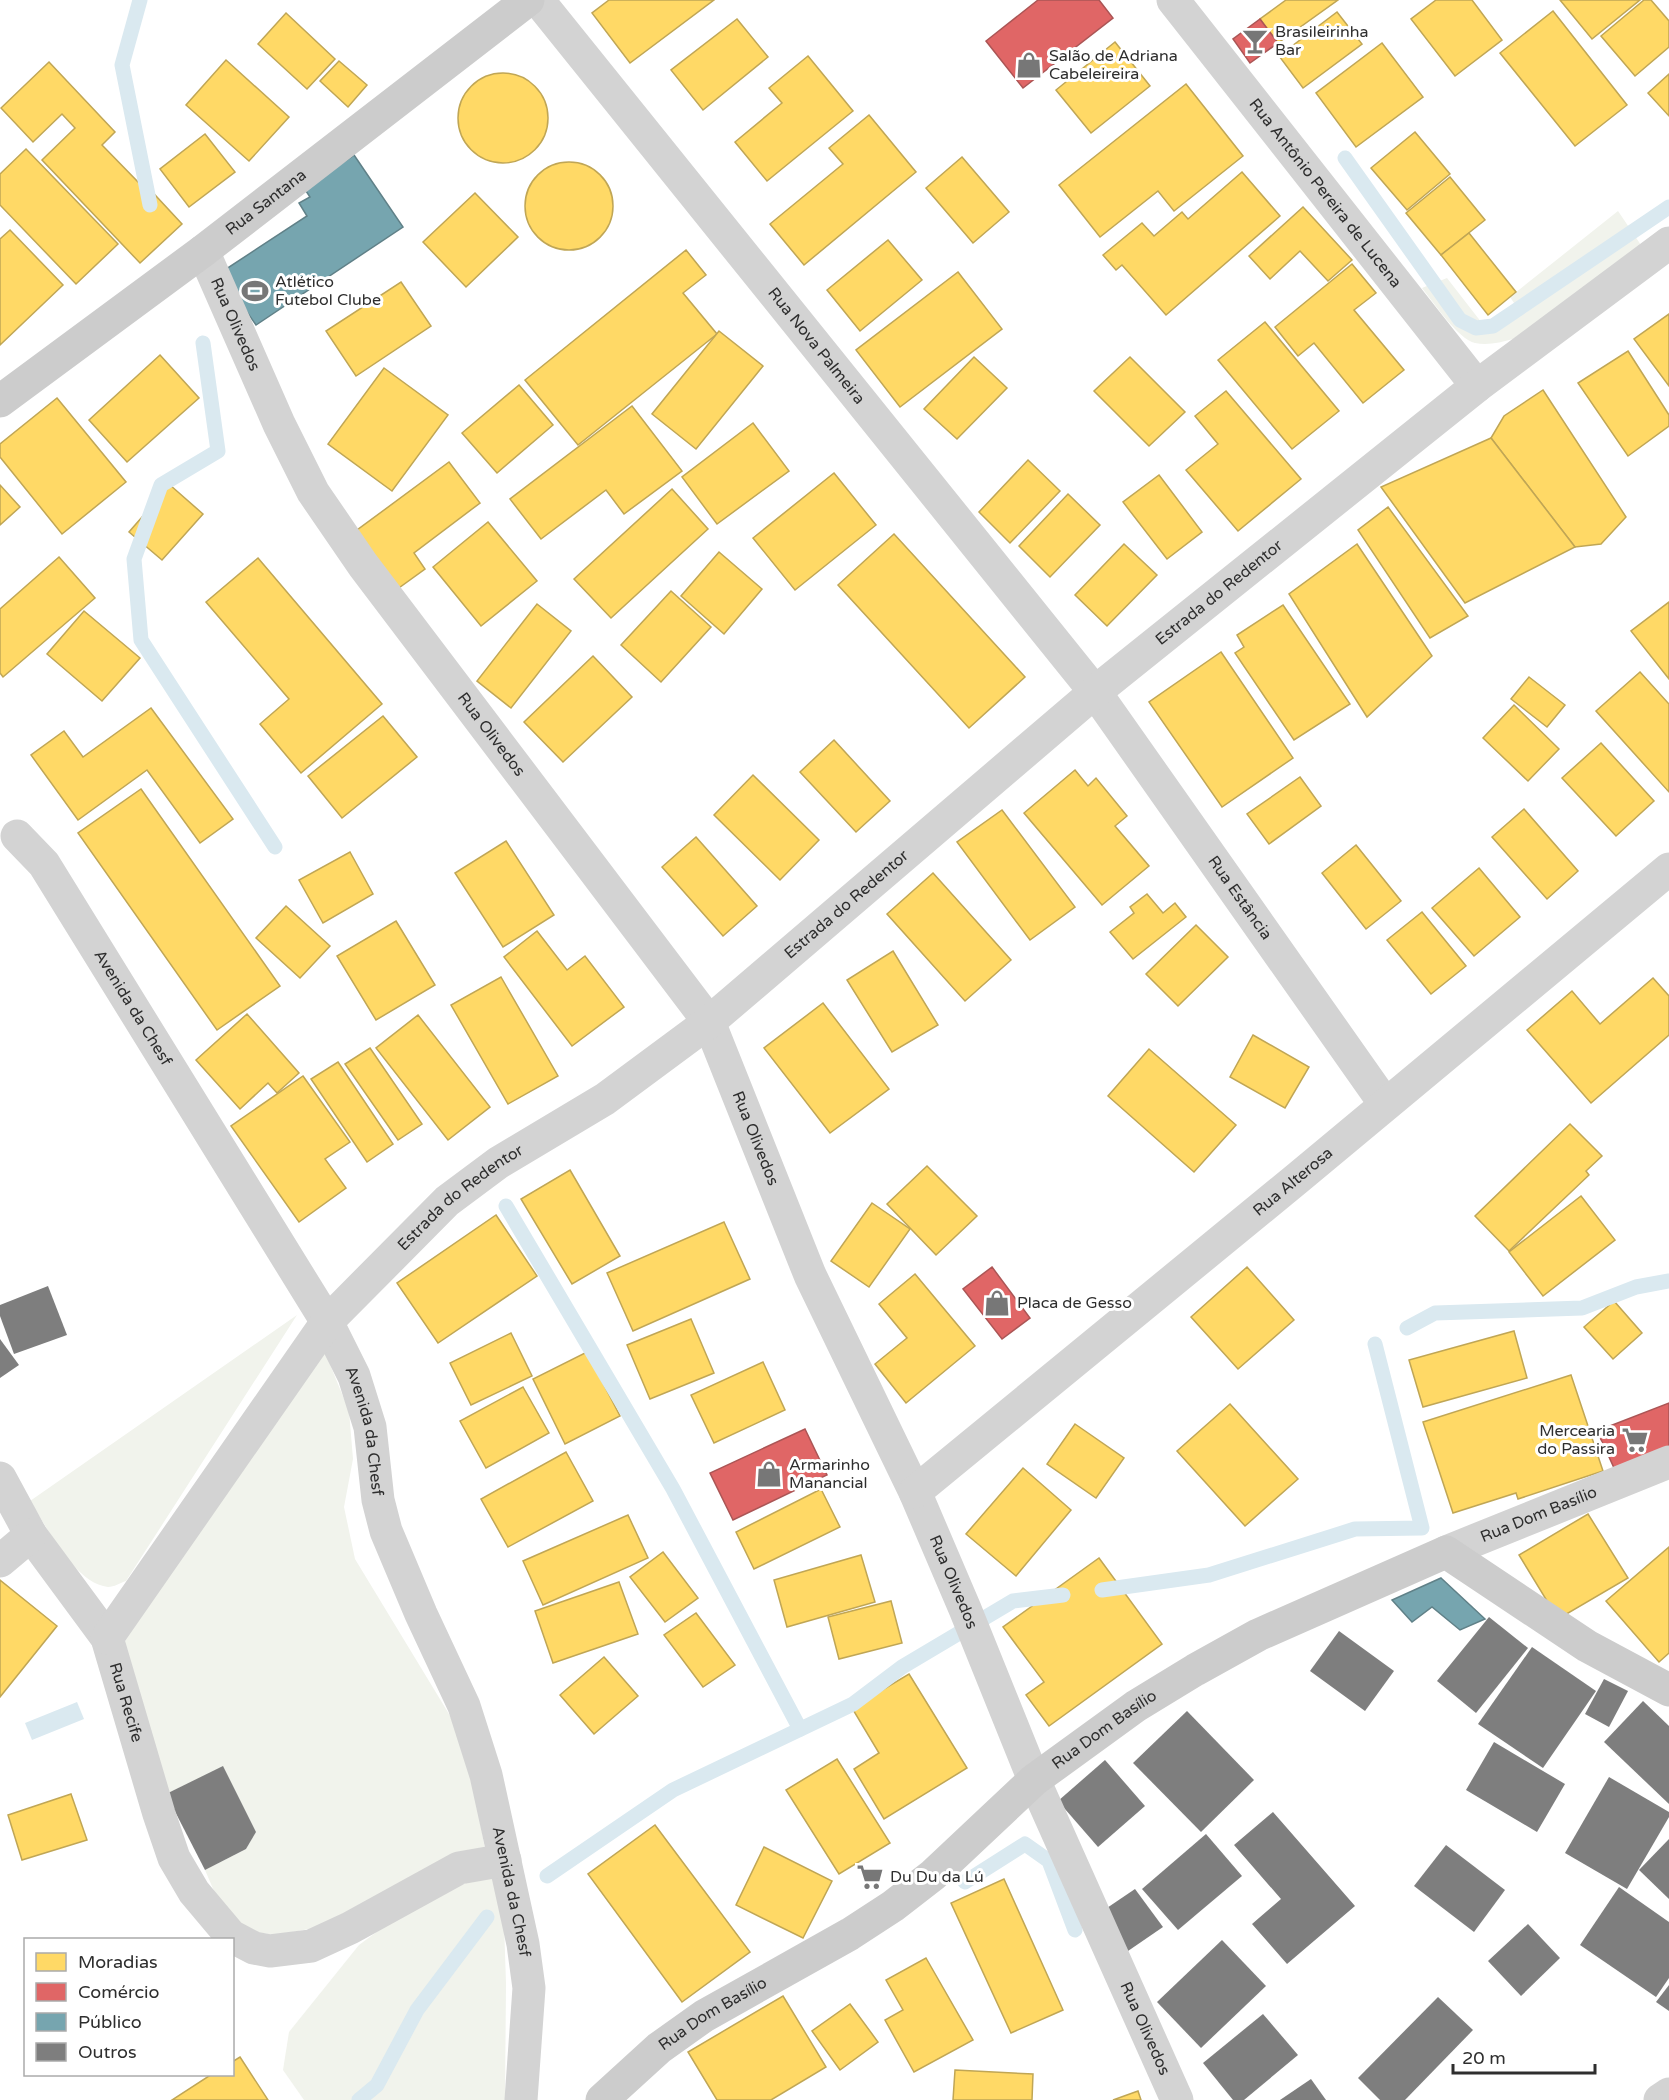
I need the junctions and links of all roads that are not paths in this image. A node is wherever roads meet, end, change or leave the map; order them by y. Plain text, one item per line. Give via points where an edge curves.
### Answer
1 (528, 0) edge
2 (538, 0) edge
3 (1173, 0) edge
4 (1669, 243) edge
5 (203, 251) junction
6 (1477, 386) junction
7 (0, 401) edge
8 (1095, 692) junction
9 (17, 836) dead end
10 (1669, 869) edge
11 (709, 1022) junction
12 (1385, 1104) junction
13 (327, 1322) junction
14 (1669, 1462) edge
15 (0, 1478) edge
16 (915, 1492) junction
17 (31, 1535) junction
18 (1446, 1552) junction
19 (0, 1562) edge
20 (107, 1638) junction
21 (1669, 1690) edge
22 (1034, 1780) junction
23 (505, 1860) junction
24 (1669, 2094) edge
25 (521, 2100) edge
26 (603, 2100) edge
27 (1177, 2100) edge
28 (1660, 2100) edge

1 - 5 street, Rua Santana
2 - 8 street, Rua Nova Palmeira
3 - 6 street, Rua Antônio Pereira de Lucena
4 - 6 street, Estrada do Redentor
5 - 7 street, Rua Santana
5 - 11 street, Rua Olivedos via 313,492 363,565
6 - 8 street, Estrada do Redentor
8 - 11 street, Estrada do Redentor
8 - 12 street, Rua Estância
9 - 13 street, Avenida da Chesf via 44,864
10 - 12 street, Rua Alterosa
11 - 13 street, Estrada do Redentor via 605,1099 498,1163 447,1201
11 - 16 street, Rua Olivedos via 810,1275
12 - 16 street, Rua Alterosa
13 - 20 street, Estrada do Redentor
13 - 23 street, Avenida da Chesf via 354,1376 370,1427 378,1500 394,1554 464,1706 486,1775
14 - 18 street, Rua Dom Basílio
15 - 17 street, Rua Recife
16 - 22 street, Rua Olivedos
17 - 19 street
17 - 20 street, Rua Recife
18 - 21 street via 1587,1646
18 - 22 street, Rua Dom Basílio via 1258,1635 1194,1670 1136,1706
20 - 23 street, Rua Recife via 174,1858 194,1892 231,1936 270,1951 312,1946 459,1868
22 - 26 street, Rua Dom Basílio via 933,1875 893,1906 704,2016 659,2048
22 - 27 street, Rua Olivedos
23 - 25 street, Avenida da Chesf via 529,1988
24 - 28 street

